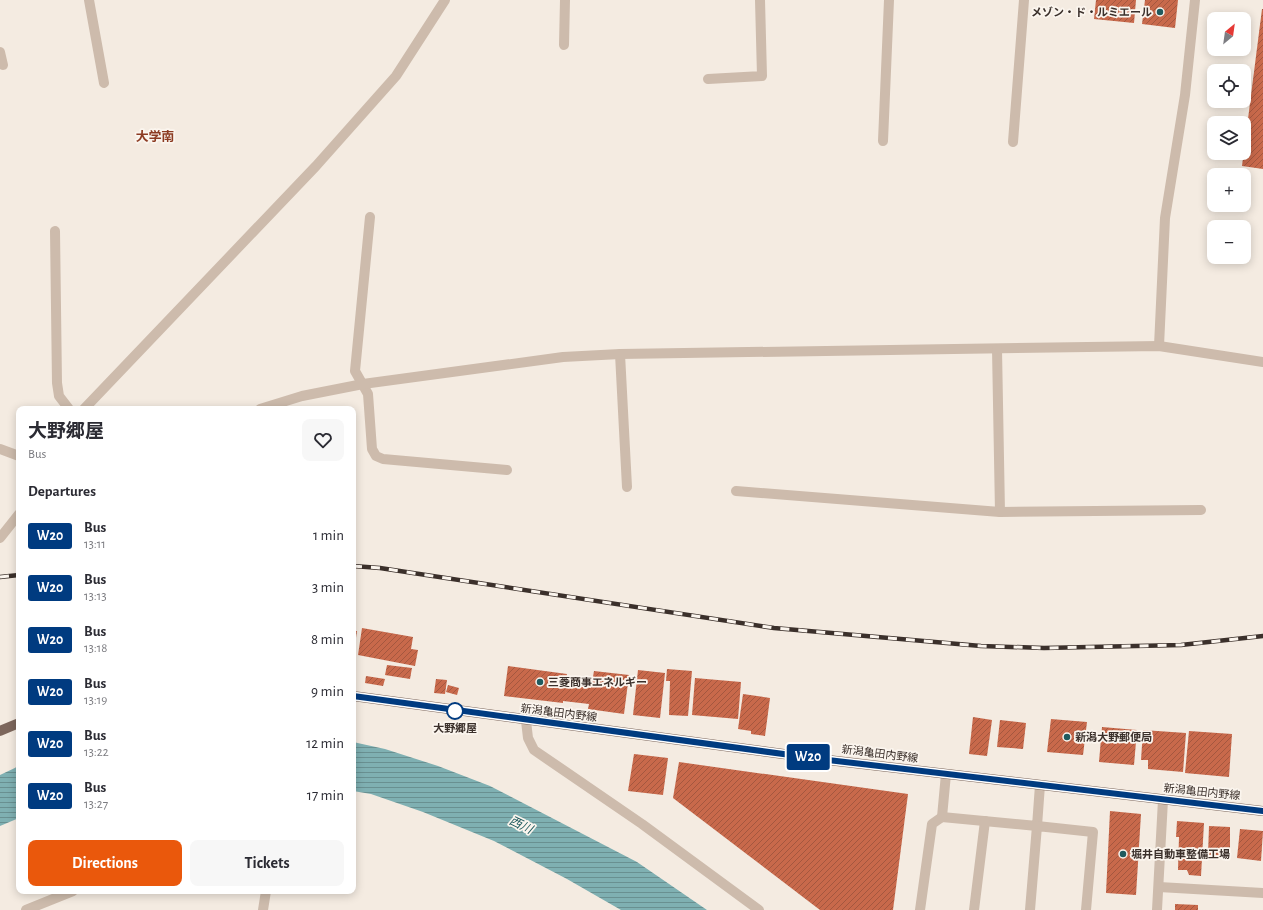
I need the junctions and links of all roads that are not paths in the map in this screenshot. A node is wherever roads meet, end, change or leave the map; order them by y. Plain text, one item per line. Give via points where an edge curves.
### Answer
1 (89, 0) edge
2 (445, 0) edge
3 (565, 0) edge
4 (760, 0) edge
5 (889, 0) edge
6 (1024, 0) edge
7 (1194, 0) edge
8 (564, 45) dead end
9 (0, 52) edge
10 (3, 65) dead end
11 (708, 78) dead end
12 (104, 83) dead end
13 (883, 140) dead end
14 (1012, 142) dead end
15 (370, 217) dead end
16 (55, 231) dead end
17 (1159, 346) junction
18 (997, 349) junction
19 (620, 354) junction
20 (1263, 362) edge
21 (363, 384) junction
22 (67, 406) edge
23 (87, 406) edge
24 (270, 406) edge
25 (0, 449) edge
26 (16, 455) edge
27 (507, 470) dead end
28 (627, 487) dead end
29 (736, 491) dead end
30 (1200, 510) dead end
31 (1000, 512) junction
32 (16, 518) edge
33 (0, 538) edge
34 (356, 696) edge
35 (526, 721) junction
36 (16, 724) edge
37 (0, 731) edge
38 (946, 774) junction
39 (1040, 786) junction
40 (1163, 800) junction
41 (1263, 811) edge
42 (942, 817) junction
43 (985, 821) junction
44 (1037, 826) junction
45 (1159, 887) junction
46 (1263, 893) edge
47 (66, 894) edge
48 (266, 894) edge
49 (26, 910) edge
50 (263, 910) edge
51 (759, 910) edge
52 (920, 910) edge
53 (974, 910) edge
54 (1030, 910) edge
55 (1086, 910) edge
56 (1157, 910) edge

1 - 12 street
2 - 23 street via 396,76 316,166
3 - 8 street
4 - 11 street via 762,76
5 - 13 street
6 - 14 street
7 - 17 street via 1185,95 1165,218
9 - 10 street
15 - 21 street via 355,371
16 - 22 street via 56,383 59,396
17 - 18 street
17 - 20 street
18 - 19 street
18 - 31 street
19 - 21 street via 563,357
19 - 28 street
21 - 24 street via 302,396
21 - 27 street via 368,394 372,449 376,456 383,459
25 - 26 street
29 - 31 street
30 - 31 street
32 - 33 street
34 - 35 main road, 新潟亀田内野線
35 - 38 main road, 新潟亀田内野線
35 - 51 street via 528,738 534,750 642,824
36 - 37 main road
38 - 39 main road, 新潟亀田内野線
38 - 42 street
39 - 40 main road, 新潟亀田内野線
39 - 44 street
40 - 41 main road, 新潟亀田内野線
40 - 45 street
42 - 43 street
42 - 52 street via 932,824
43 - 44 street
43 - 53 street
44 - 54 street
44 - 55 street via 1093,832
45 - 46 street
45 - 56 street
47 - 49 street
48 - 50 street

